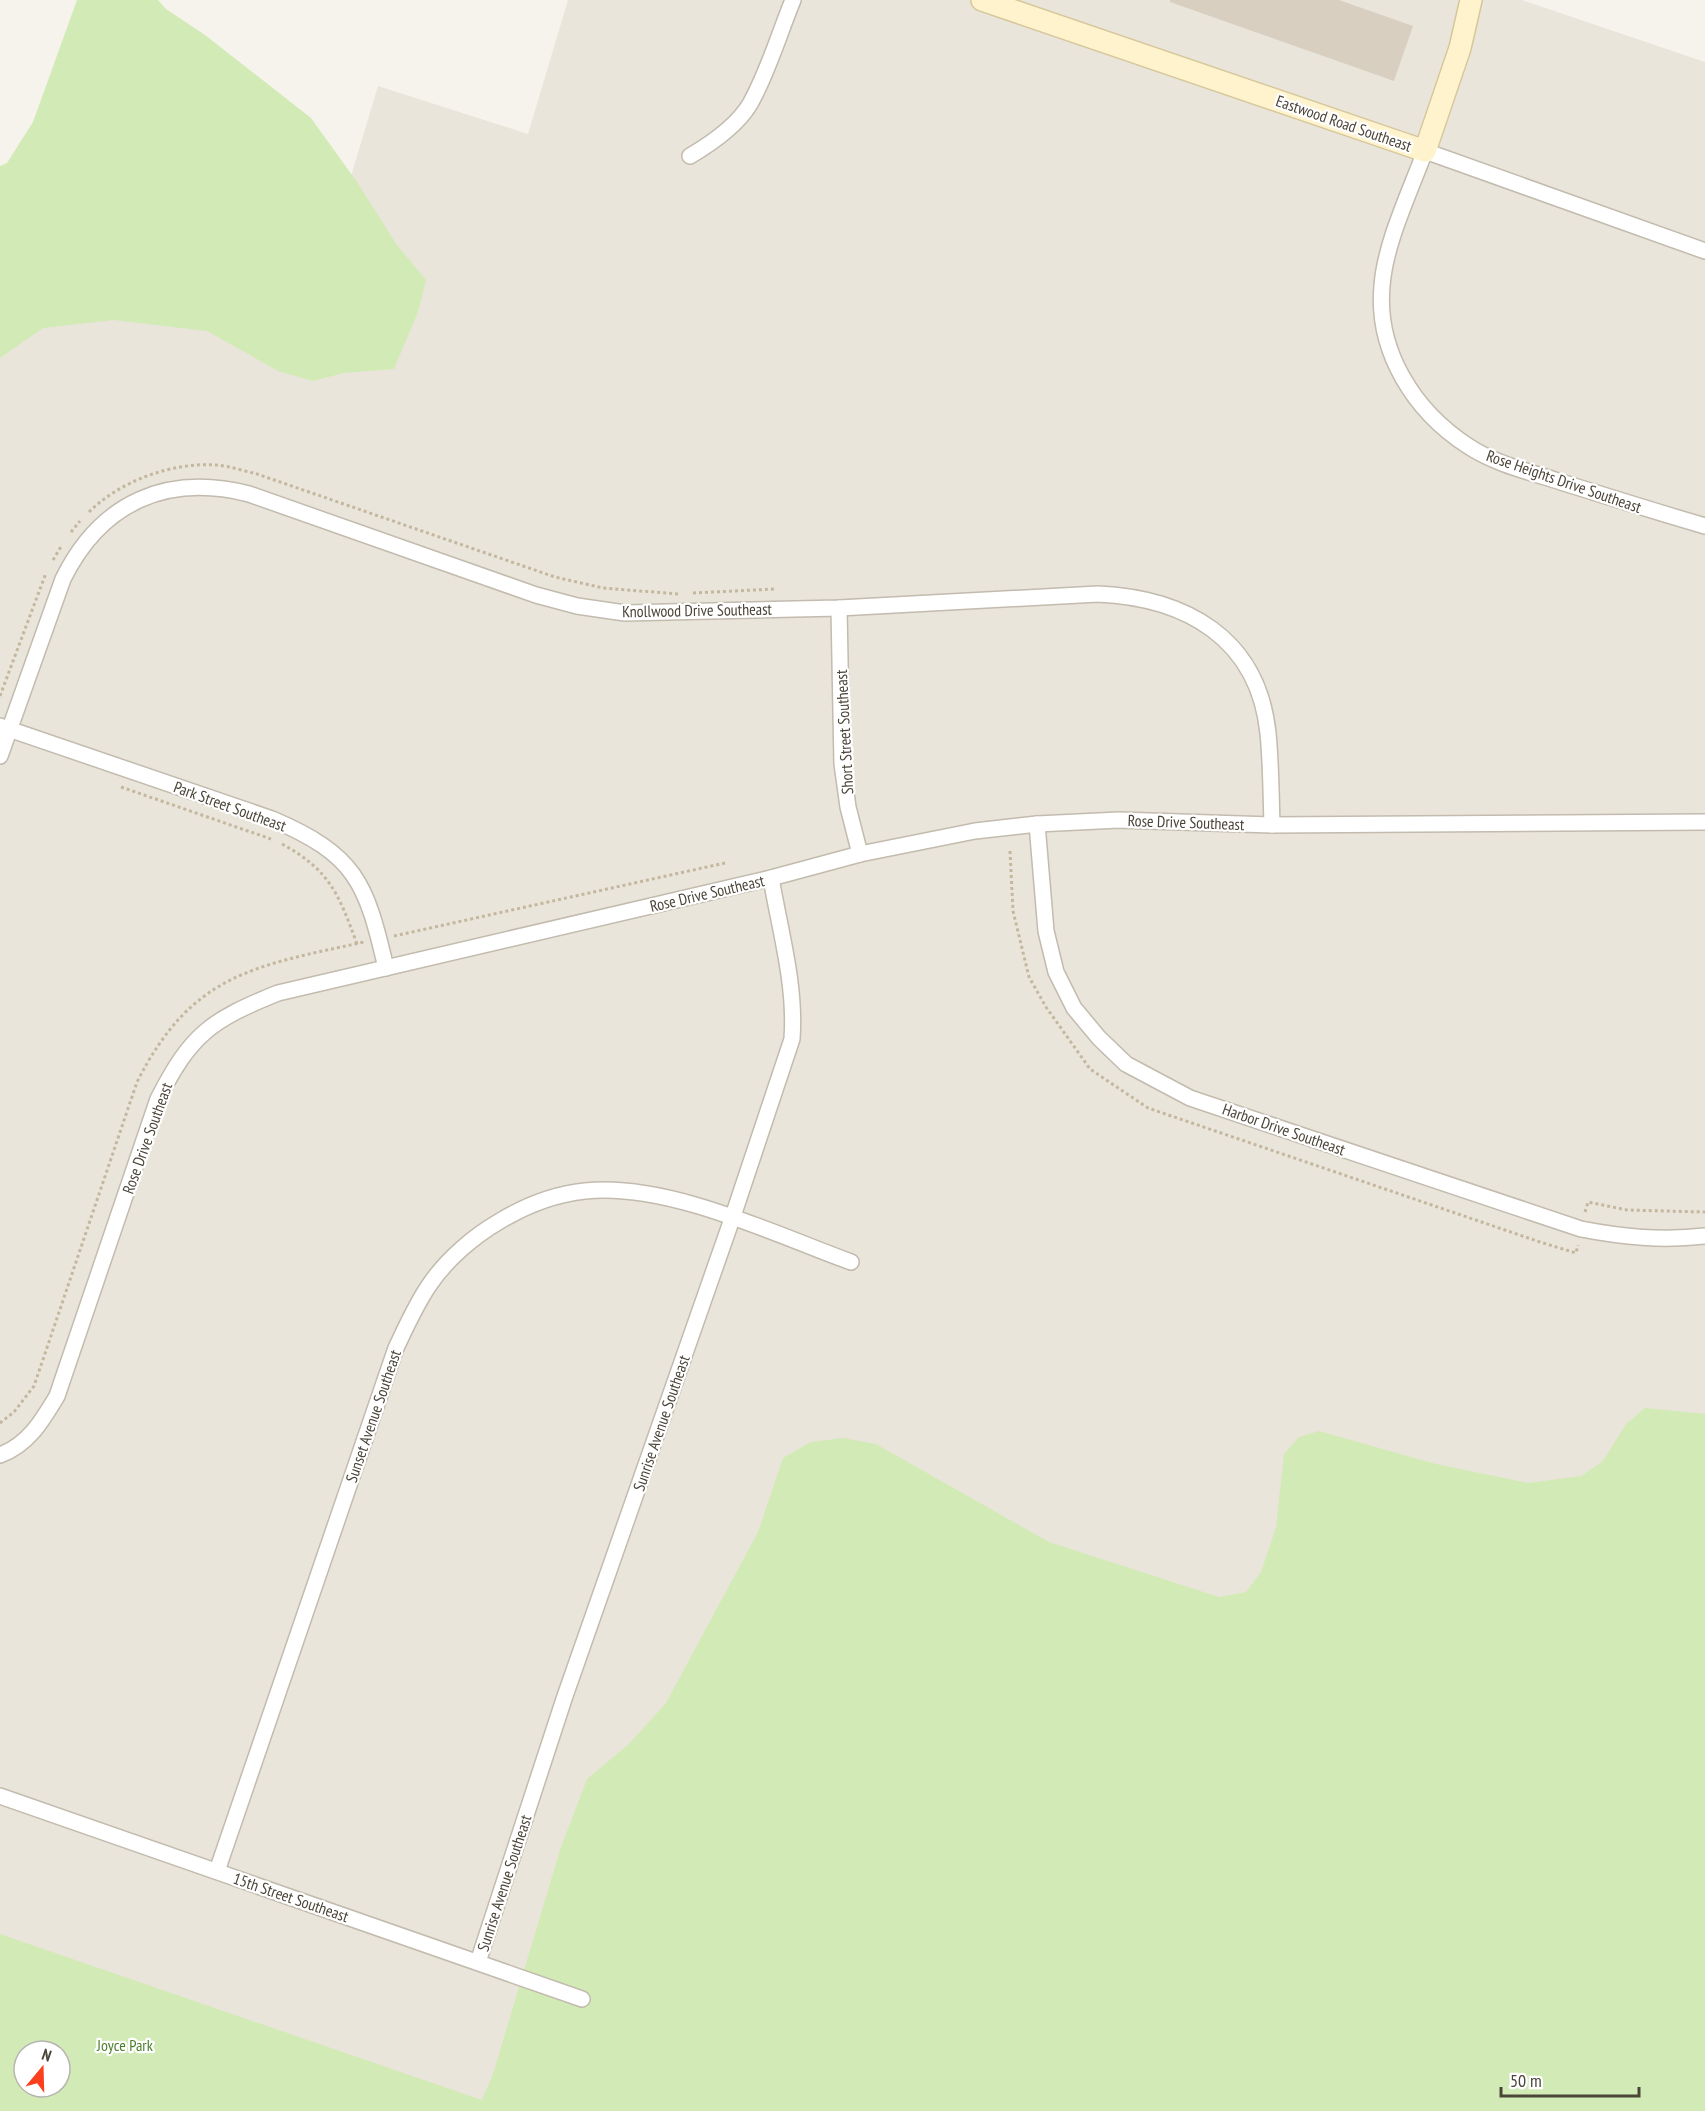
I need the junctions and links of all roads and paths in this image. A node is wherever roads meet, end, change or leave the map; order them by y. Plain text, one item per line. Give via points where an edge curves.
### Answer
1 (793, 0) edge
2 (982, 0) edge
3 (1471, 0) edge
4 (1425, 151) junction
5 (690, 156) dead end
6 (1705, 251) edge
7 (1705, 526) edge
8 (70, 533) dead end
9 (64, 541) dead end
10 (776, 589) dead end
11 (690, 593) dead end
12 (679, 594) dead end
13 (839, 608) junction
14 (0, 696) edge
15 (4, 728) edge
16 (0, 756) edge
17 (117, 786) dead end
18 (1705, 822) edge
19 (1037, 824) junction
20 (1272, 825) junction
21 (860, 854) junction
22 (725, 863) dead end
23 (771, 878) junction
24 (379, 939) junction
25 (386, 968) junction
26 (1705, 1212) edge
27 (732, 1219) junction
28 (1581, 1229) junction
29 (1705, 1236) edge
30 (851, 1262) dead end
31 (0, 1455) edge
32 (0, 1796) edge
33 (217, 1871) junction
34 (478, 1962) junction
35 (582, 1999) dead end

1 - 5 street via 749,105 710,144
2 - 4 street, Eastwood Road Southeast
3 - 4 street via 1460,48
4 - 6 street, Eastwood Road Southeast
4 - 7 street, Rose Heights Drive Southeast via 1391,246 1382,285 1382,325 1392,359 1410,391 1434,419 1468,447 1496,460
8 - 12 path via 98,504 123,487 184,466 217,465 257,474 555,577 603,588
9 - 14 path via 44,578
10 - 11 path
13 - 15 street, Knollwood Drive Southeast via 625,613 578,606 536,595 249,494 222,487 166,489 121,510 95,529 76,552
13 - 20 street, Knollwood Drive Southeast via 1098,594 1129,595 1185,612 1207,625 1239,656 1258,691 1268,732
13 - 21 street, Short Street Southeast via 842,764
15 - 16 street, Knollwood Drive Southeast
15 - 24 street, Park Street Southeast via 303,833 352,872 372,910
17 - 24 path via 274,840 298,853 321,872 340,896 357,944
18 - 20 street, Rose Drive Southeast
19 - 20 street, Rose Drive Southeast via 1119,820
19 - 21 street, Rose Drive Southeast via 975,831
19 - 28 street, Harbor Drive Southeast via 1046,931 1056,972 1074,1008 1126,1064 1190,1098
21 - 23 street, Rose Drive Southeast
22 - 24 path
23 - 25 street, Rose Drive Southeast
23 - 27 street, Sunrise Avenue Southeast via 791,991 792,1039
24 - 25 street, Park Street Southeast
25 - 31 street, Rose Drive Southeast via 278,993 219,1019 184,1052 158,1099 57,1396 26,1440
26 - 28 path via 1628,1210 1587,1202
27 - 30 street, Sunset Avenue Southeast
27 - 33 street, Sunset Avenue Southeast via 664,1197 585,1191 515,1212 479,1233 430,1283 396,1348
27 - 34 street, Sunrise Avenue Southeast via 564,1699
28 - 29 street, Harbor Drive Southeast via 1632,1238
32 - 33 street, 15th Street Southeast
33 - 34 street, 15th Street Southeast
34 - 35 street, 15th Street Southeast

